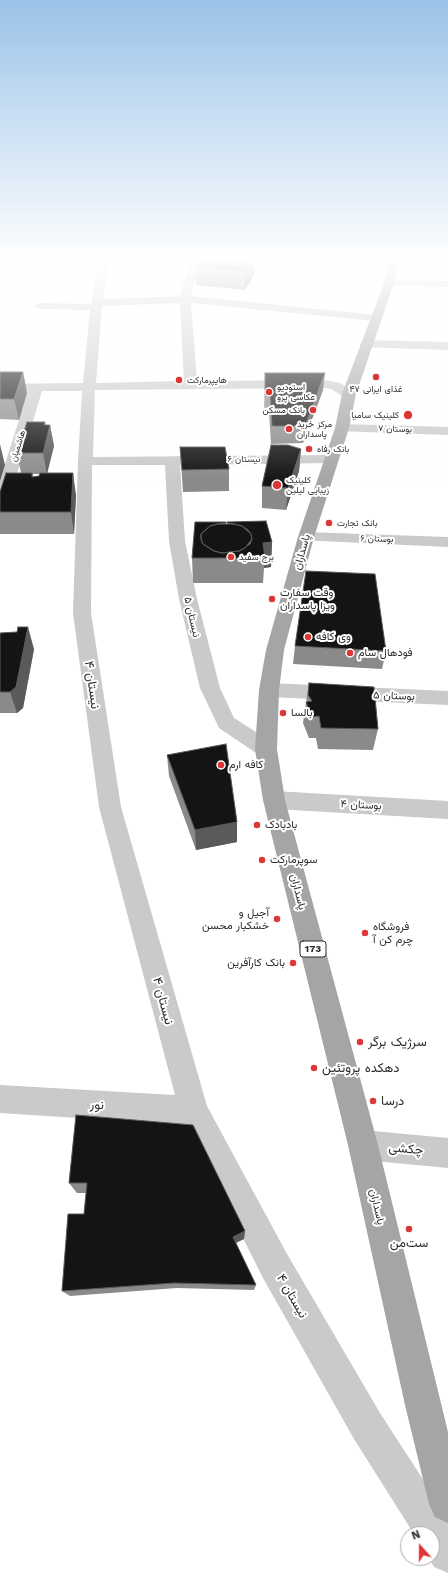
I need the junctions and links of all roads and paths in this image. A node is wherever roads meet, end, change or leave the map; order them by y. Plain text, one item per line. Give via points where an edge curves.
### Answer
1 (94, 334) edge
2 (187, 334) edge
3 (369, 334) edge
4 (366, 344) junction
5 (448, 346) edge
6 (0, 382) edge
7 (191, 385) junction
8 (89, 386) junction
9 (0, 388) edge
10 (36, 388) junction
11 (349, 394) junction
12 (342, 428) junction
13 (448, 431) edge
14 (332, 459) junction
15 (172, 460) junction
16 (85, 461) junction
17 (0, 504) edge
18 (306, 537) junction
19 (448, 542) edge
20 (269, 690) junction
21 (448, 698) edge
22 (266, 748) junction
23 (274, 800) junction
24 (448, 810) edge
25 (0, 1099) edge
26 (194, 1111) junction
27 (363, 1146) junction
28 (448, 1153) edge
29 (448, 1504) edge
30 (448, 1552) edge

1 - 8 street, نیستان ۴
2 - 7 street
3 - 4 main road, پاسداران / 173
4 - 5 street
4 - 11 main road, پاسداران / 173
6 - 8 street via 61,382
7 - 8 street
7 - 11 street via 324,384 335,386
8 - 10 street
8 - 16 street, نیستان ۴
9 - 10 street
10 - 17 street, هاشمیان
11 - 12 main road, پاسداران / 173
12 - 13 street, بوستان ۷
12 - 14 main road, پاسداران / 173
14 - 15 street, نیستان ۶
14 - 18 main road, پاسداران / 173
15 - 16 street, نیستان ۶
15 - 22 street, نیستان ۵ via 177,541 210,688 226,722
16 - 26 street, نیستان ۴ via 82,613 110,807
18 - 19 street, بوستان ۶
18 - 20 main road, پاسداران / 173 via 275,650
20 - 21 street, بوستان ۵
20 - 22 main road, پاسداران / 173
22 - 23 main road, پاسداران / 173
23 - 24 street, بوستان ۴
23 - 27 main road, پاسداران / 173
25 - 26 street, نور
26 - 30 street, نیستان ۴ via 275,1266 367,1426
27 - 28 street, چکشی
27 - 29 main road, پاسداران / 173

